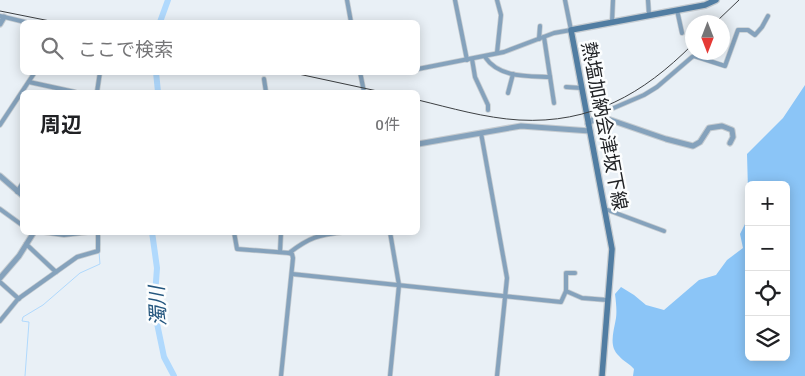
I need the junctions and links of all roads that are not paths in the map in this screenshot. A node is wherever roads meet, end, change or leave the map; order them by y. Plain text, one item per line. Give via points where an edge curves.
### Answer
1 (347, 0) edge
2 (455, 0) edge
3 (497, 0) edge
4 (565, 0) edge
5 (613, 0) edge
6 (648, 0) edge
7 (716, 0) edge
8 (676, 10) junction
9 (649, 15) junction
10 (768, 16) dead end
11 (2, 17) edge
12 (351, 20) edge
13 (20, 21) edge
14 (612, 22) junction
15 (0, 24) edge
16 (540, 26) dead end
17 (570, 30) junction
18 (682, 33) dead end
19 (541, 38) junction
20 (497, 53) junction
21 (484, 57) junction
22 (472, 59) junction
23 (466, 60) junction
24 (420, 69) edge
25 (513, 74) junction
26 (33, 75) edge
27 (100, 75) edge
28 (361, 75) edge
29 (550, 76) junction
30 (264, 79) dead end
31 (29, 82) junction
32 (566, 87) dead end
33 (582, 88) junction
34 (23, 90) edge
35 (66, 90) edge
36 (97, 90) edge
37 (266, 90) edge
38 (364, 90) edge
39 (508, 93) dead end
40 (20, 95) edge
41 (554, 103) dead end
42 (488, 110) dead end
43 (599, 117) junction
44 (0, 124) edge
45 (589, 127) junction
46 (480, 133) junction
47 (730, 143) dead end
48 (420, 144) edge
49 (0, 176) edge
50 (20, 194) edge
51 (0, 209) edge
52 (605, 209) junction
53 (20, 224) edge
54 (664, 231) dead end
55 (32, 235) edge
56 (98, 235) edge
57 (235, 235) edge
58 (282, 235) edge
59 (318, 235) edge
60 (390, 235) edge
61 (26, 244) junction
62 (280, 252) junction
63 (289, 253) junction
64 (56, 272) junction
65 (575, 273) dead end
66 (292, 274) junction
67 (0, 280) edge
68 (398, 285) junction
69 (566, 291) junction
70 (505, 296) junction
71 (19, 299) junction
72 (607, 300) junction
73 (0, 321) edge
74 (281, 376) edge
75 (390, 376) edge
76 (498, 376) edge
77 (602, 376) edge

1 - 12 street
2 - 23 street
3 - 20 street via 501,14
4 - 17 street
5 - 14 street
6 - 9 street
7 - 8 main road, 熱塩加納会津坂下線
8 - 9 main road, 熱塩加納会津坂下線
8 - 18 street
9 - 14 main road, 熱塩加納会津坂下線
10 - 43 street via 755,35 748,30 738,30 725,66 694,56 657,87
11 - 13 street
11 - 15 street
14 - 17 main road, 熱塩加納会津坂下線
16 - 19 street
17 - 19 street
17 - 33 main road, 熱塩加納会津坂下線
19 - 20 street
19 - 29 street
20 - 21 street
21 - 22 street
21 - 25 street via 490,64
22 - 23 street
22 - 42 street via 475,77
23 - 24 street
25 - 29 street
25 - 39 street
26 - 31 street
27 - 36 street
28 - 38 street
29 - 41 street
30 - 37 street
31 - 34 street
31 - 35 street
32 - 33 street
33 - 45 main road, 熱塩加納会津坂下線
40 - 44 street
43 - 45 street
43 - 47 street via 693,146 710,128 722,126 732,130
45 - 46 street via 521,126
45 - 52 main road, 熱塩加納会津坂下線
46 - 48 street
46 - 70 street via 507,278
49 - 50 street
51 - 53 street
52 - 54 street
52 - 72 main road, 熱塩加納会津坂下線 via 612,250
55 - 61 street
56 - 64 street via 98,251 76,257
57 - 62 street via 237,249
58 - 62 street
59 - 63 street
60 - 68 street
61 - 64 street
61 - 67 street
62 - 63 street
63 - 66 street via 293,258
64 - 71 street
65 - 69 street via 566,273
66 - 68 street
66 - 74 street
67 - 71 street
68 - 70 street
68 - 75 street
69 - 70 street via 561,302
69 - 72 street via 582,298
70 - 76 street
71 - 73 street
72 - 77 main road, 熱塩加納会津坂下線

